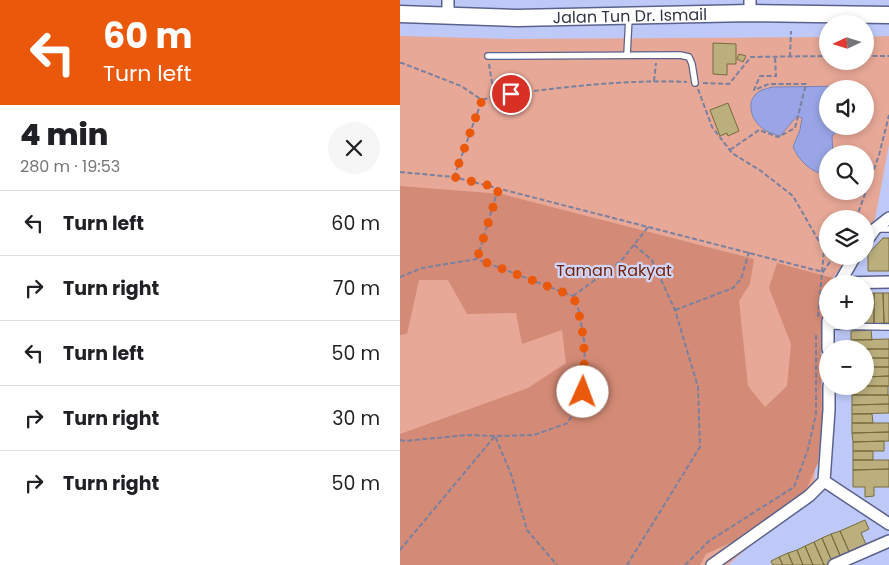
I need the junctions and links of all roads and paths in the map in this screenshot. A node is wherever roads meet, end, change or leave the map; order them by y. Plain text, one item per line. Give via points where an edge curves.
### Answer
1 (750, 7) edge
2 (448, 8) edge
3 (400, 14) edge
4 (629, 15) junction
5 (889, 15) edge
6 (792, 31) dead end
7 (627, 55) junction
8 (657, 55) junction
9 (488, 56) joint
10 (819, 56) edge
11 (874, 56) edge
12 (889, 56) edge
13 (776, 57) junction
14 (790, 57) junction
15 (400, 63) edge
16 (654, 81) junction
17 (695, 83) junction
18 (494, 96) junction
19 (482, 100) junction
20 (889, 114) edge
21 (730, 150) junction
22 (400, 172) edge
23 (454, 177) junction
24 (499, 188) junction
25 (859, 210) edge
26 (889, 218) edge
27 (648, 226) junction
28 (875, 229) joint
29 (889, 229) edge
30 (819, 239) edge
31 (634, 245) junction
32 (749, 252) junction
33 (477, 259) junction
34 (824, 265) edge
35 (828, 265) edge
36 (823, 272) junction
37 (823, 275) edge
38 (400, 277) edge
39 (874, 282) edge
40 (889, 282) edge
41 (573, 296) junction
42 (675, 310) junction
43 (874, 326) edge
44 (889, 327) edge
45 (822, 330) edge
46 (829, 395) edge
47 (495, 436) junction
48 (400, 440) edge
49 (824, 481) junction
50 (889, 524) edge
51 (889, 541) edge
52 (400, 550) edge
53 (557, 565) edge
54 (627, 565) edge
55 (685, 565) edge
56 (712, 565) edge
57 (834, 565) edge

1 - 4 street, Jalan Tun Dr. Ismail
1 - 5 street, Jalan Tun Dr. Ismail
2 - 3 street, Jalan Tun Dr. Ismail
2 - 4 street, Jalan Tun Dr. Ismail via 516,18
4 - 7 lane
6 - 14 path
7 - 8 lane
7 - 9 lane
8 - 16 path
8 - 17 lane via 689,57
9 - 18 path
10 - 14 path
11 - 12 path
13 - 14 path
13 - 17 path via 751,57 728,84
13 - 21 path via 776,76 760,76 754,90 769,84 806,84 795,128 778,137 760,130
15 - 19 path via 461,86
16 - 17 path
16 - 18 path via 579,85
17 - 21 path via 712,127
18 - 19 path
19 - 23 path
20 - 25 path via 879,155
21 - 30 path via 793,196
22 - 23 path
23 - 24 path
24 - 27 path
24 - 33 path
26 - 28 street
27 - 31 path
27 - 32 path
28 - 29 lane
31 - 41 path via 621,261
31 - 42 path via 652,260
32 - 36 path
32 - 42 path via 741,279 733,288
33 - 38 path via 422,268
33 - 41 path
34 - 36 path
35 - 36 path
36 - 37 path
39 - 40 street
41 - 47 path via 579,311 585,355 583,392 568,423 534,435
42 - 54 path via 698,387 700,447
43 - 44 lane
45 - 55 path via 816,414 794,487 709,541
46 - 49 street
47 - 48 path
47 - 52 path
47 - 53 path via 511,474 527,530
49 - 50 street
49 - 56 street via 803,501
51 - 57 street

